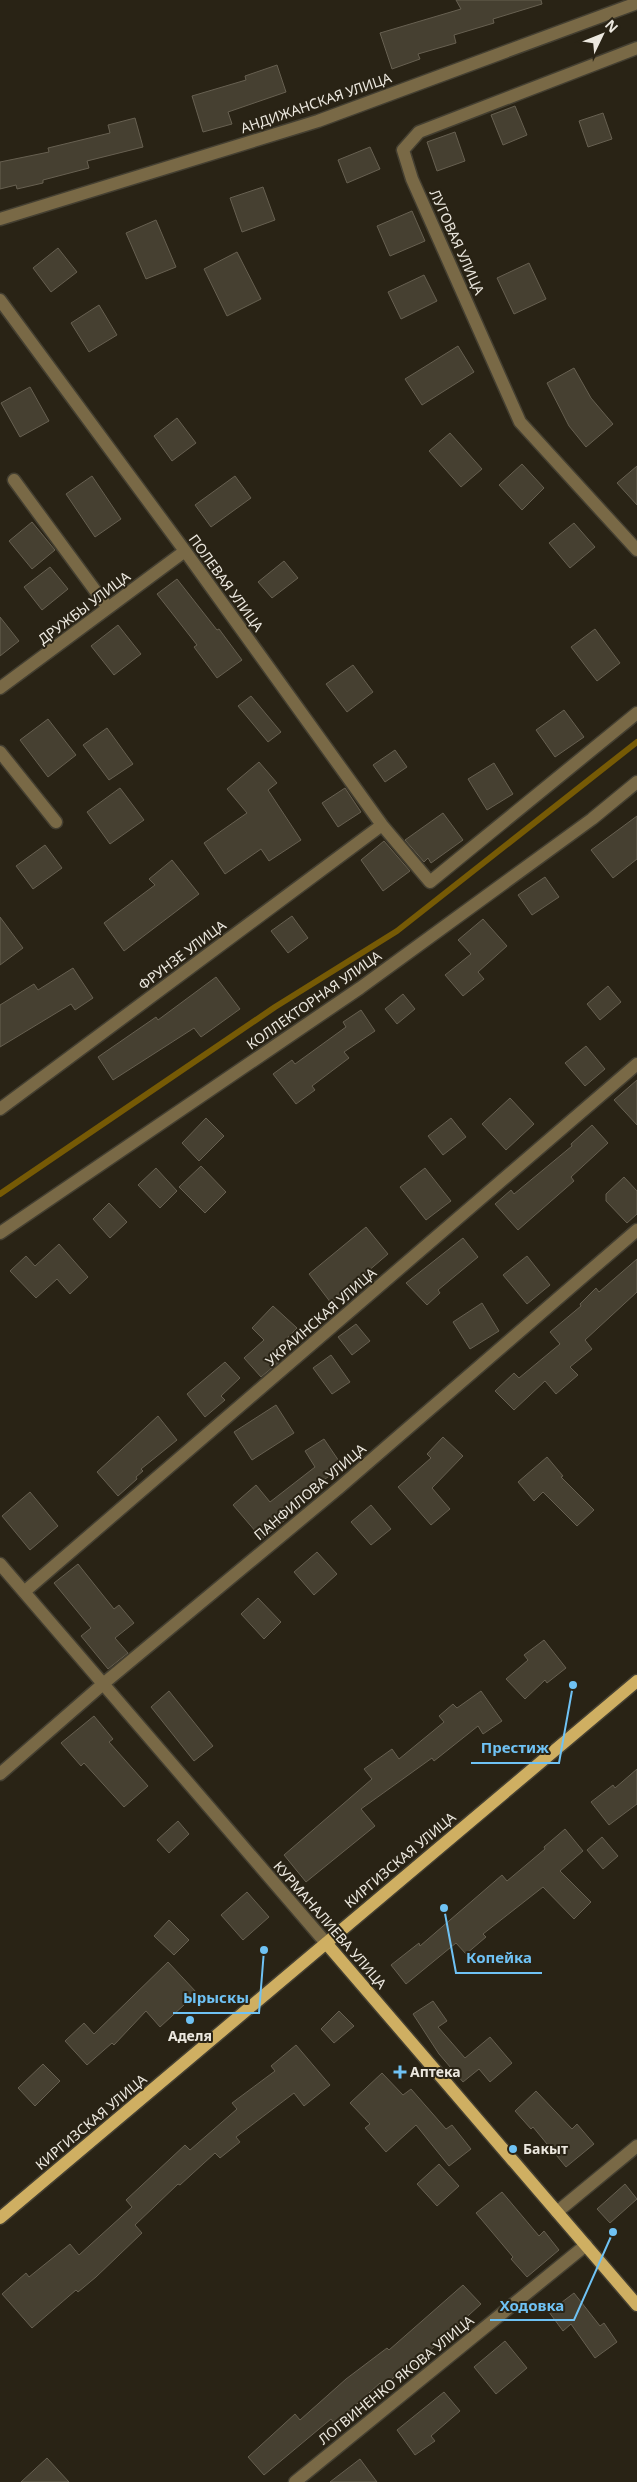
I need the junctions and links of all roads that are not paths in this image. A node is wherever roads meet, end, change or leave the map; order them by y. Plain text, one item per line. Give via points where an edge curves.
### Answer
1 (637, 3) edge
2 (637, 48) edge
3 (0, 219) edge
4 (0, 300) edge
5 (14, 480) dead end
6 (637, 550) edge
7 (185, 551) junction
8 (108, 608) junction
9 (0, 688) edge
10 (637, 713) edge
11 (0, 752) edge
12 (637, 782) edge
13 (56, 822) dead end
14 (382, 825) junction
15 (637, 1064) edge
16 (0, 1109) edge
17 (637, 1230) edge
18 (0, 1233) edge
19 (0, 1564) edge
20 (24, 1592) junction
21 (637, 1681) edge
22 (103, 1684) junction
23 (0, 1774) edge
24 (326, 1943) junction
25 (637, 2146) edge
26 (557, 2212) junction
27 (0, 2218) edge
28 (586, 2245) junction
29 (637, 2305) edge
30 (295, 2482) edge

1 - 3 street, АНДИЖАНСКАЯ УЛИЦА via 318,121
2 - 6 street, ЛУГОВАЯ УЛИЦА via 419,132 403,150 412,178 520,422
4 - 7 street, ПОЛЕВАЯ УЛИЦА
5 - 8 street
7 - 8 street, ДРУЖБЫ УЛИЦА
7 - 14 street, ПОЛЕВАЯ УЛИЦА
8 - 9 street, ДРУЖБЫ УЛИЦА
10 - 14 street, ПОЛЕВАЯ УЛИЦА via 430,882
11 - 13 street
12 - 18 street, КОЛЛЕКТОРНАЯ УЛИЦА via 592,819 360,988
14 - 16 street, ФРУНЗЕ УЛИЦА
15 - 20 street, УКРАИНСКАЯ УЛИЦА
17 - 22 street, ПАНФИЛОВА УЛИЦА via 340,1488
19 - 20 street, КУРМАНАЛИЕВА УЛИЦА
20 - 22 street, КУРМАНАЛИЕВА УЛИЦА
21 - 24 main road, КИРГИЗСКАЯ УЛИЦА
22 - 23 street, ПАНФИЛОВА УЛИЦА
22 - 24 street, КУРМАНАЛИЕВА УЛИЦА
24 - 26 main road, КУРМАНАЛИЕВА УЛИЦА
24 - 27 main road, КИРГИЗСКАЯ УЛИЦА
25 - 26 street
26 - 28 main road, КУРМАНАЛИЕВА УЛИЦА
28 - 29 main road, КУРМАНАЛИЕВА УЛИЦА
28 - 30 street, ЛОГВИНЕНКО ЯКОВА УЛИЦА

